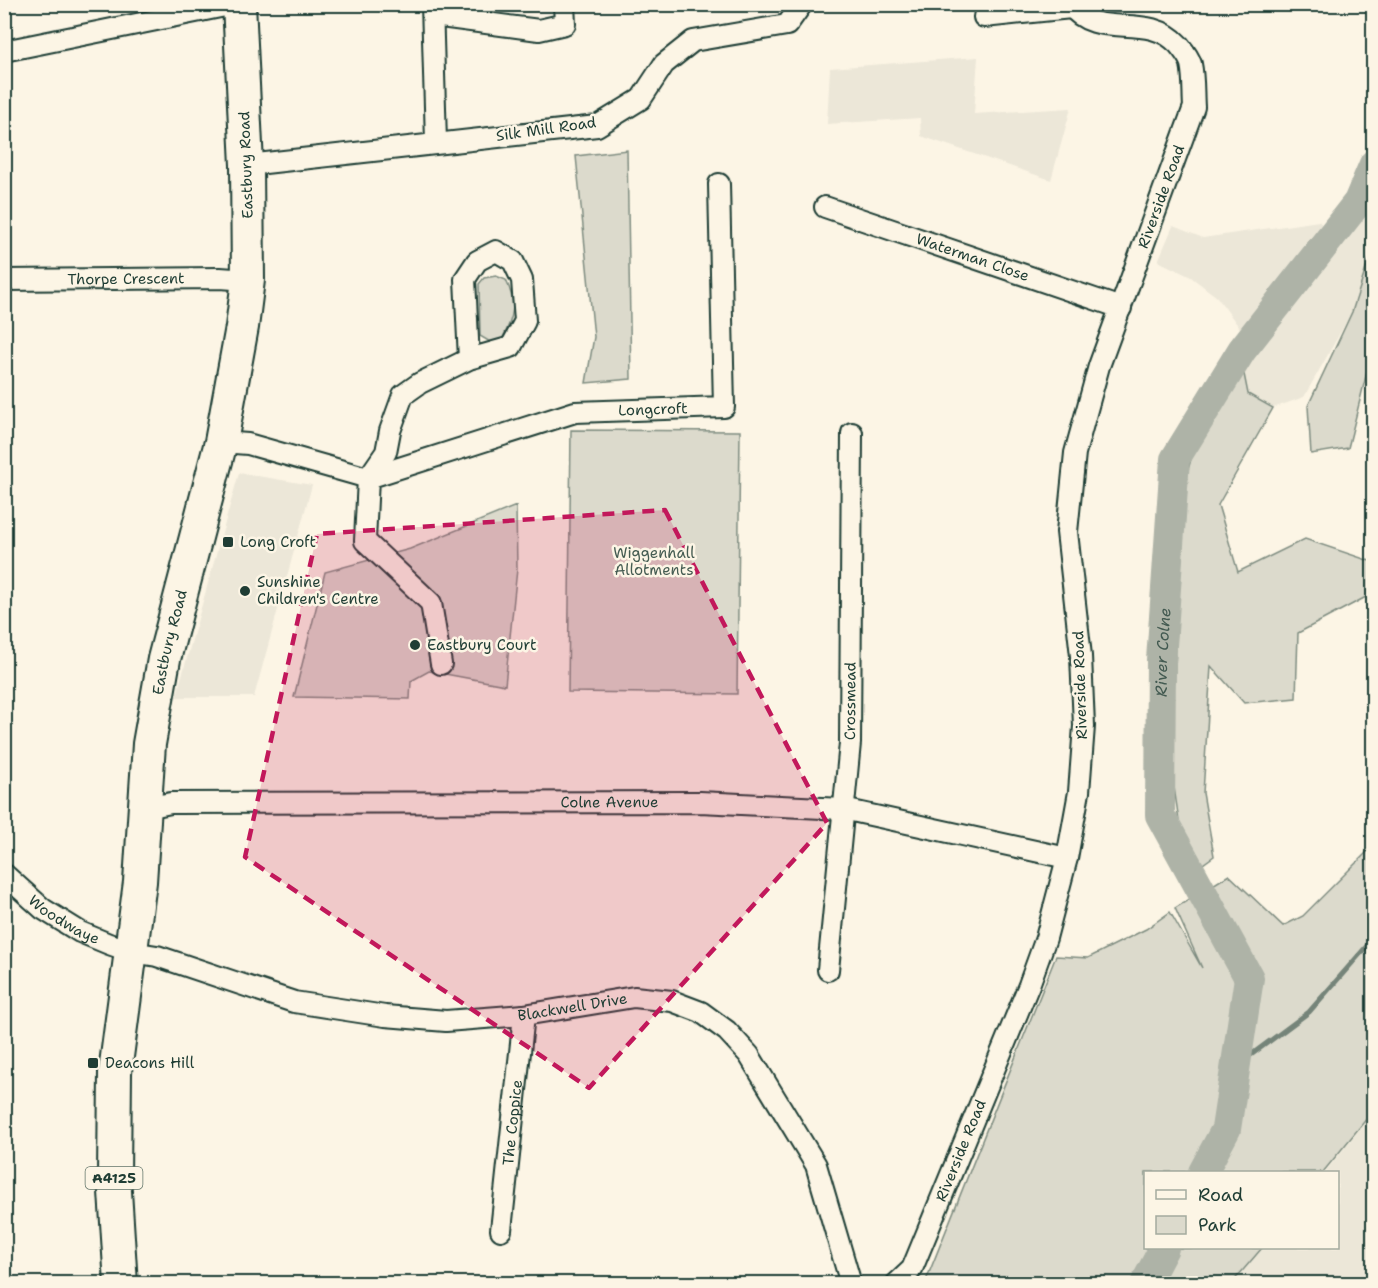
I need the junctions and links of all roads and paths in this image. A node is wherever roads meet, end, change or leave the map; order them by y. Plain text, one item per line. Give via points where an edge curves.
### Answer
1 (237, 4) edge
2 (564, 4) edge
3 (802, 4) edge
4 (1070, 6) edge
5 (433, 10) edge
6 (984, 17) dead end
7 (4, 51) edge
8 (436, 142) junction
9 (247, 165) junction
10 (719, 184) dead end
11 (825, 207) dead end
12 (4, 280) edge
13 (248, 280) junction
14 (1121, 308) junction
15 (469, 359) junction
16 (852, 433) dead end
17 (221, 442) junction
18 (368, 478) junction
19 (441, 664) dead end
20 (146, 808) junction
21 (843, 809) junction
22 (1067, 858) junction
23 (4, 874) edge
24 (132, 952) junction
25 (828, 970) dead end
26 (524, 1015) junction
27 (501, 1230) dead end
28 (123, 1284) edge
29 (851, 1284) edge
30 (896, 1284) edge

1 - 7 street
1 - 9 main road, Eastbury Road / A4125
2 - 5 street via 566,24 539,30
3 - 8 street, Silk Mill Road via 787,25 693,41 664,64 641,99 597,126
4 - 6 street
4 - 14 street, Riverside Road via 1100,25 1139,25 1159,30 1174,40 1191,64 1194,107
5 - 8 street
8 - 9 street, Silk Mill Road
9 - 13 main road, Eastbury Road / A4125
10 - 18 street, Longcroft via 724,407 575,412
11 - 14 street, Waterman Close
12 - 13 street, Thorpe Crescent
13 - 17 main road, Eastbury Road / A4125
14 - 22 street, Riverside Road via 1099,366 1075,453 1068,520 1084,726 1079,792
15 - 15 street via 511,347 525,321 522,280 513,261 496,252 477,261 465,279
15 - 18 street via 403,395 386,452
16 - 21 street, Crossmead via 850,743
17 - 18 street via 248,444
17 - 20 main road, Eastbury Road / A4125 via 164,659 149,744
18 - 19 street via 365,541 431,603
20 - 21 street, Colne Avenue via 171,803 700,802
20 - 24 main road, Eastbury Road / A4125
21 - 22 street, Colne Avenue
21 - 25 street, Crossmead
22 - 30 street, Riverside Road via 1046,939 1029,985 912,1269
23 - 24 street, Woodwaye via 59,921
24 - 26 street, Blackwell Drive via 157,956 294,1002 446,1021
24 - 28 main road, Eastbury Road / A4125 via 115,1072 114,1186
26 - 27 street, The Coppice
26 - 29 street, Blackwell Drive via 634,997 672,1001 701,1012 727,1031 749,1055 816,1165

